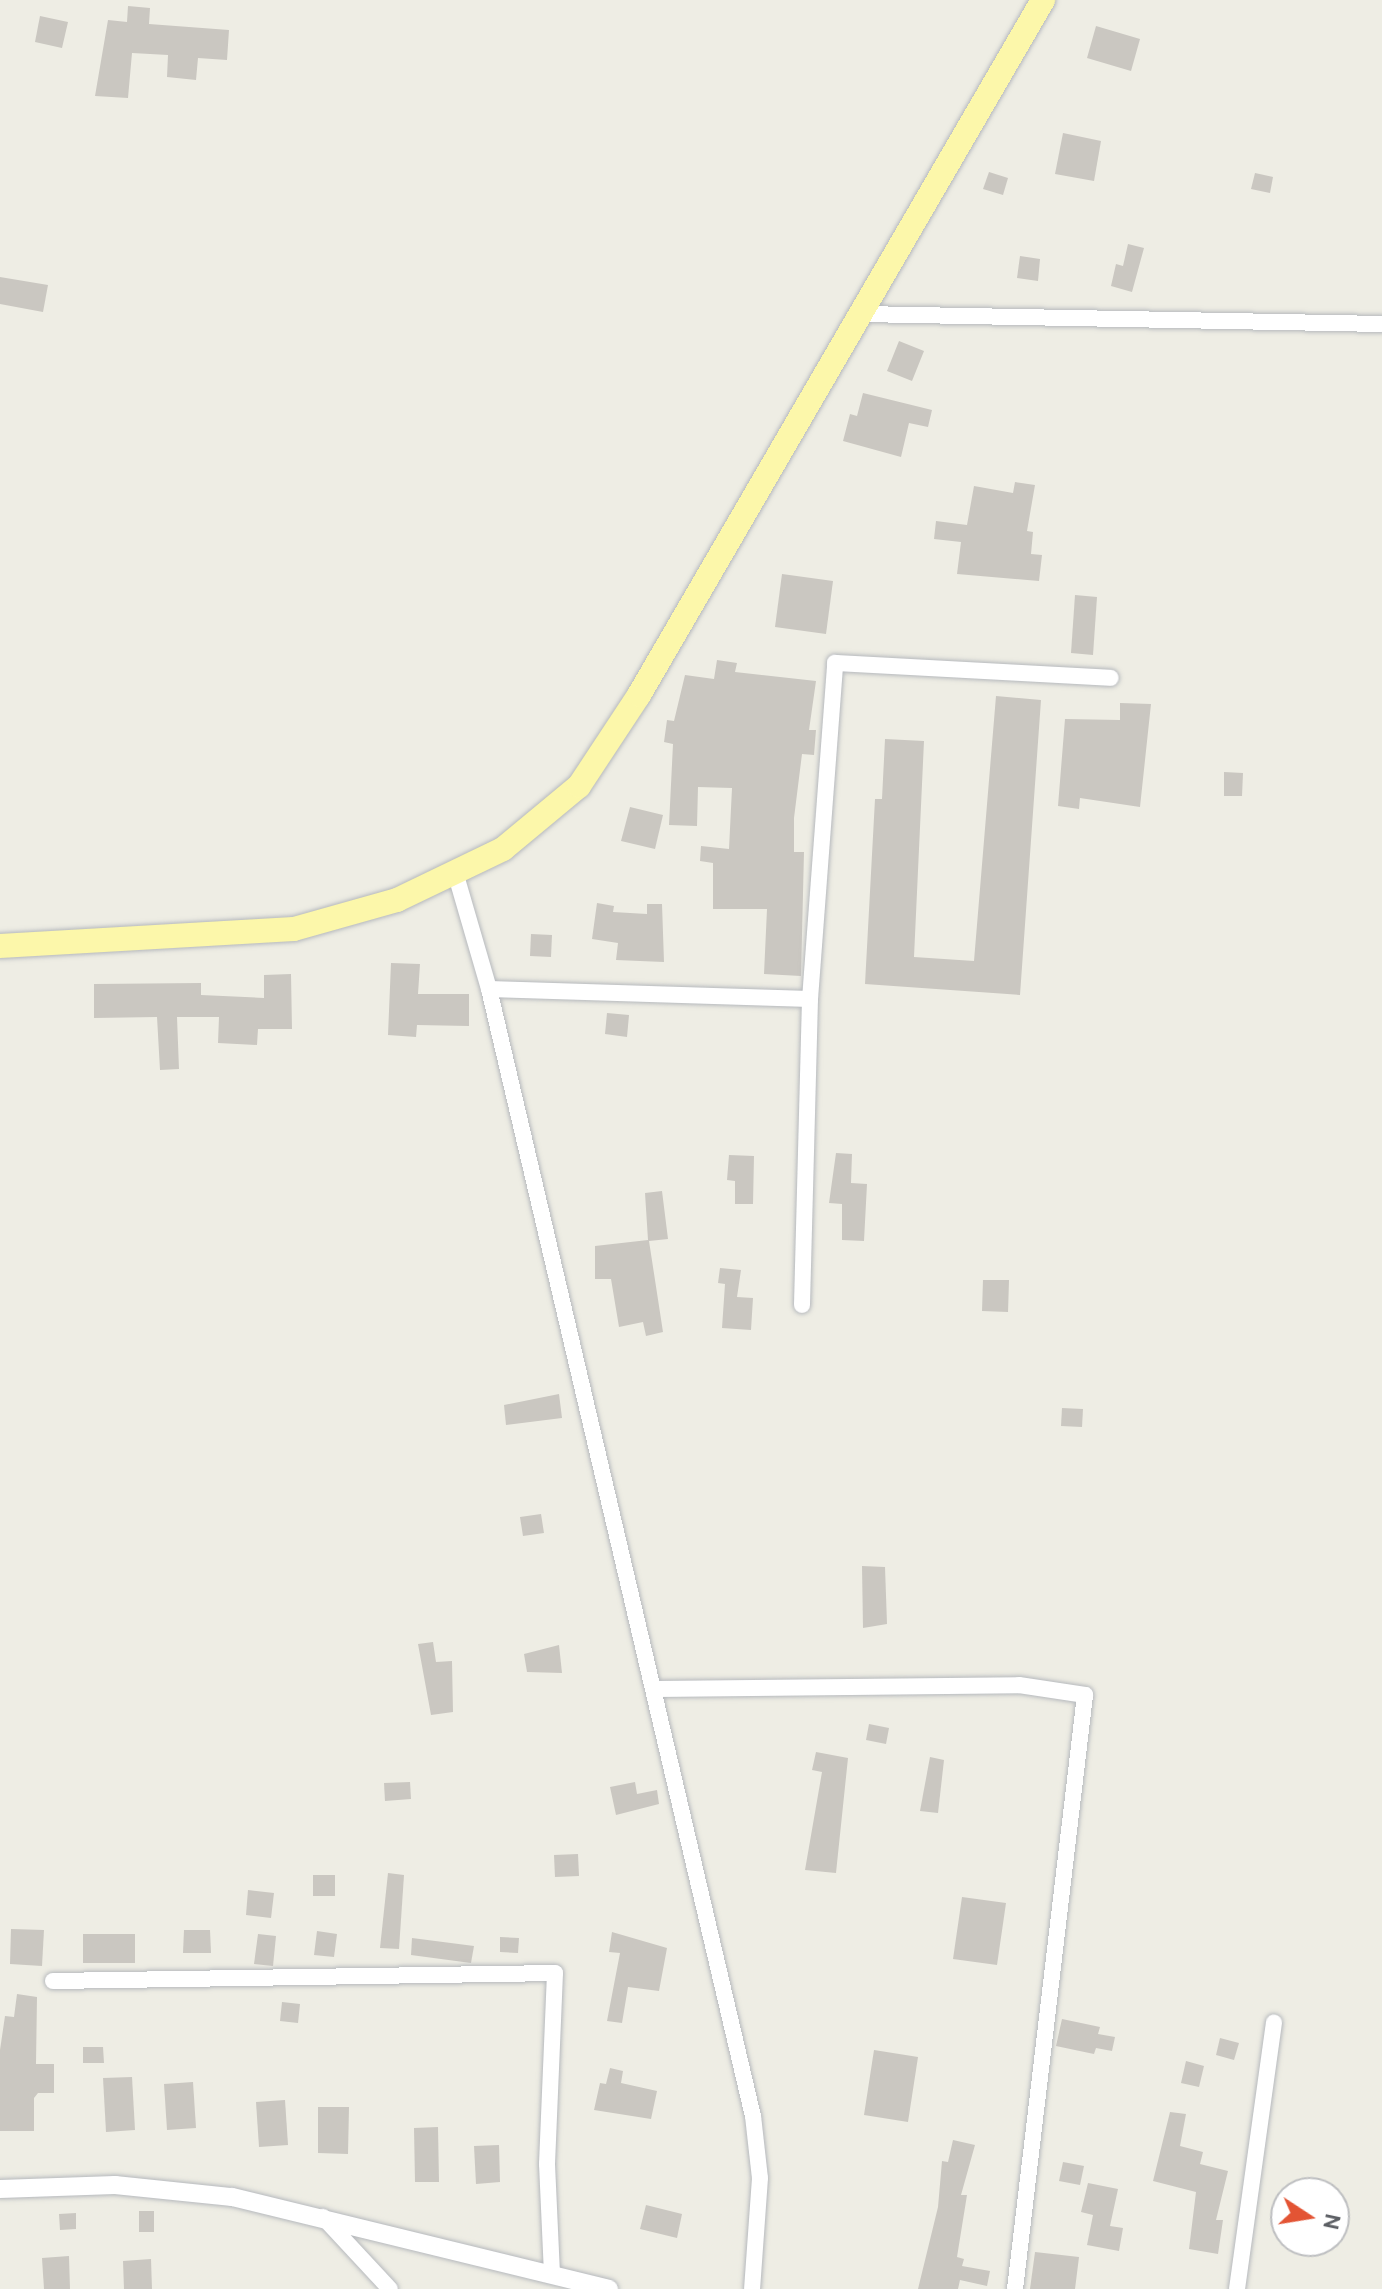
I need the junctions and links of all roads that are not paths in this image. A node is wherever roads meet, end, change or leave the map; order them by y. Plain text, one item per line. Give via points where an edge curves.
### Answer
1 (1043, 0) edge
2 (862, 314) junction
3 (1382, 324) edge
4 (1111, 678) dead end
5 (455, 872) junction
6 (0, 946) edge
7 (489, 989) junction
8 (810, 999) junction
9 (802, 1305) dead end
10 (656, 1689) junction
11 (53, 1981) dead end
12 (1274, 2023) dead end
13 (0, 2189) edge
14 (322, 2216) junction
15 (554, 2281) edge
16 (390, 2289) edge
17 (609, 2289) edge
18 (752, 2289) edge
19 (1015, 2289) edge
20 (1237, 2289) edge

1 - 2 main road
2 - 3 street
2 - 5 main road via 639,695 579,786 503,849
4 - 8 street via 835,663
5 - 6 main road via 397,900 294,929
5 - 7 street
7 - 8 street
7 - 10 street
8 - 9 street
10 - 18 street via 753,2116 760,2178
10 - 19 street via 1019,1685 1085,1695
11 - 15 street via 555,1973 547,2164
12 - 20 street
13 - 14 street via 115,2185 232,2197
14 - 15 street
14 - 16 street
15 - 17 street

